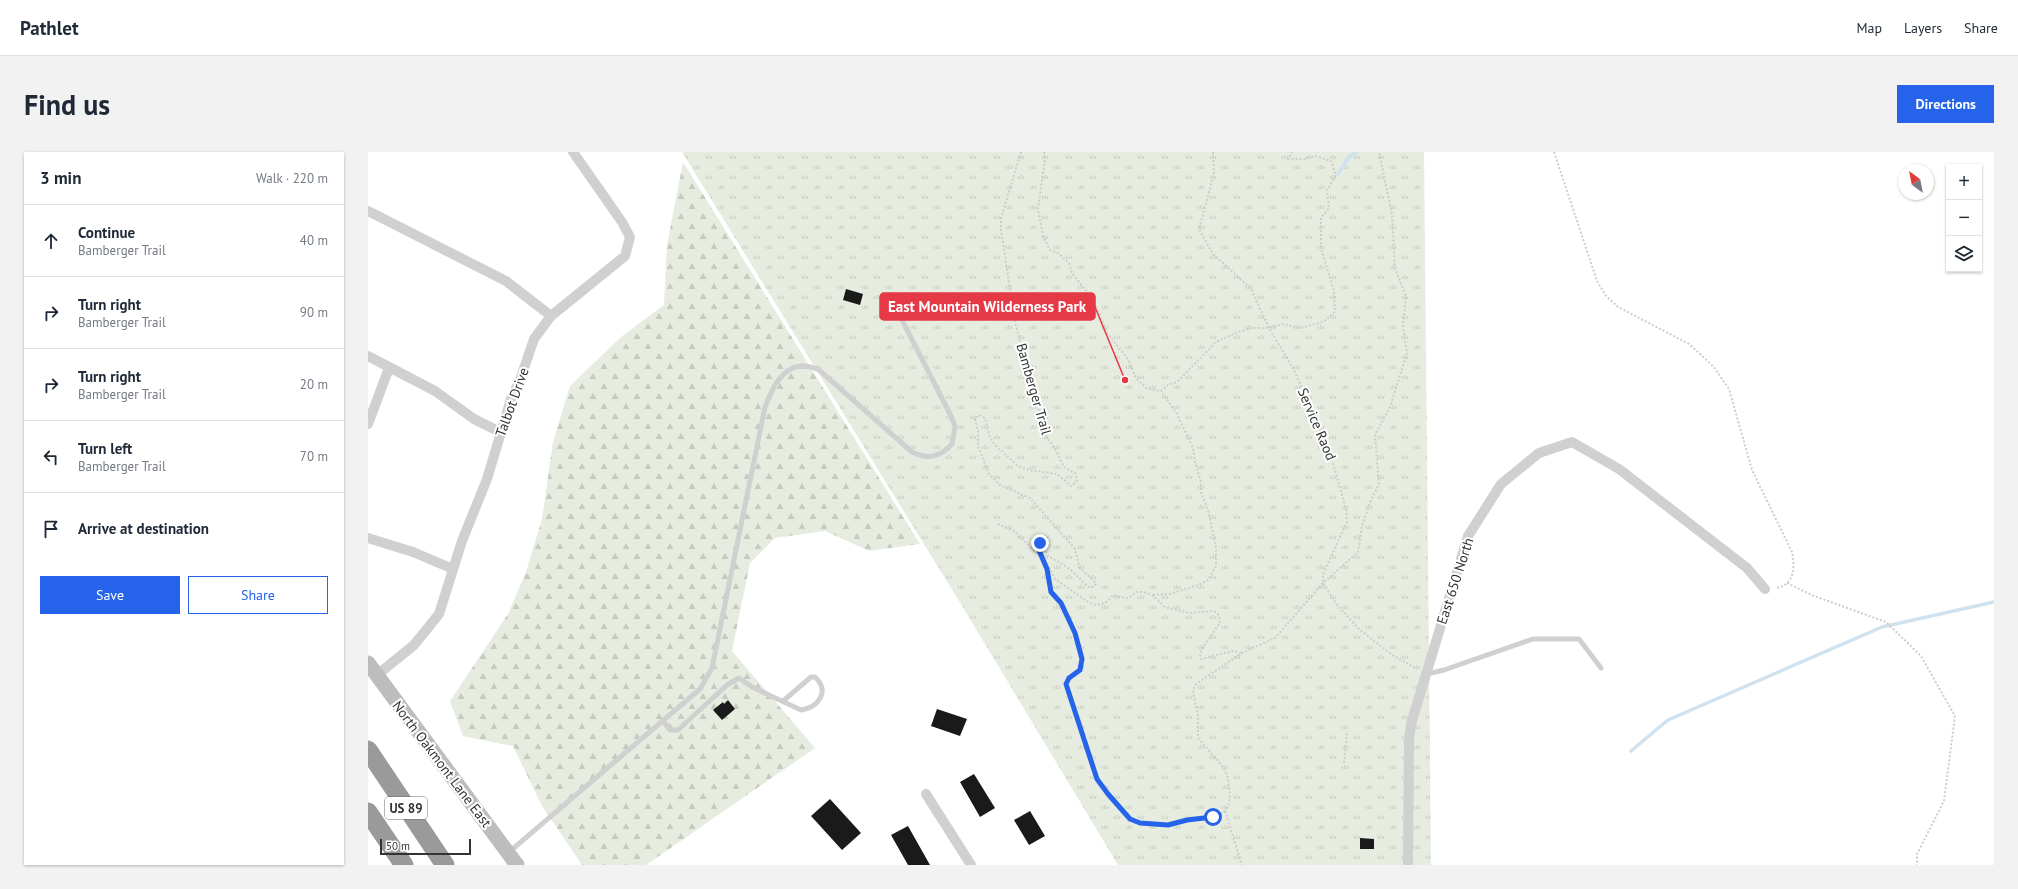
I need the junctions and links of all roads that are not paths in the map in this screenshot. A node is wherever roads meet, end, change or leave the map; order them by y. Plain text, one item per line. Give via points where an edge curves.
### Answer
1 (573, 152) edge
2 (368, 211) edge
3 (552, 316) junction
4 (900, 316) dead end
5 (368, 356) edge
6 (389, 368) junction
7 (368, 424) edge
8 (500, 432) junction
9 (368, 538) edge
10 (453, 569) junction
11 (1765, 589) dead end
12 (368, 663) edge
13 (1601, 668) dead end
14 (1427, 674) junction
15 (377, 675) junction
16 (783, 701) junction
17 (663, 721) junction
18 (368, 750) edge
19 (926, 794) dead end
20 (368, 812) edge
21 (512, 859) edge
22 (404, 865) edge
23 (445, 865) edge
24 (971, 865) edge
25 (1408, 865) edge

1 - 3 street, Talbot Drive via 630,237 625,256
2 - 3 street via 506,280
3 - 8 street, Talbot Drive via 534,339
4 - 17 lane via 955,426 952,444 946,451 930,458 912,452 823,373 812,367 793,369 778,379 765,407 712,668 700,689
5 - 6 street
6 - 7 street
6 - 8 street via 436,391 474,419
8 - 10 street, Talbot Drive via 487,479
9 - 10 street via 413,552
10 - 15 street, Talbot Drive via 439,614 428,630
11 - 14 street, East 650 North via 1747,568 1619,469 1572,442 1539,453 1501,484 1476,523 1468,536
12 - 15 street, North Oakmont Lane East
13 - 14 lane via 1579,639 1533,639
14 - 25 street, East 650 North via 1410,732
15 - 21 street, North Oakmont Lane East
16 - 16 lane via 801,710 808,709 820,698 822,686 815,677 811,677
16 - 17 lane via 739,678 727,685 678,730 670,730
17 - 21 lane
18 - 23 highway, US 89
19 - 24 street
20 - 22 highway, US 89

